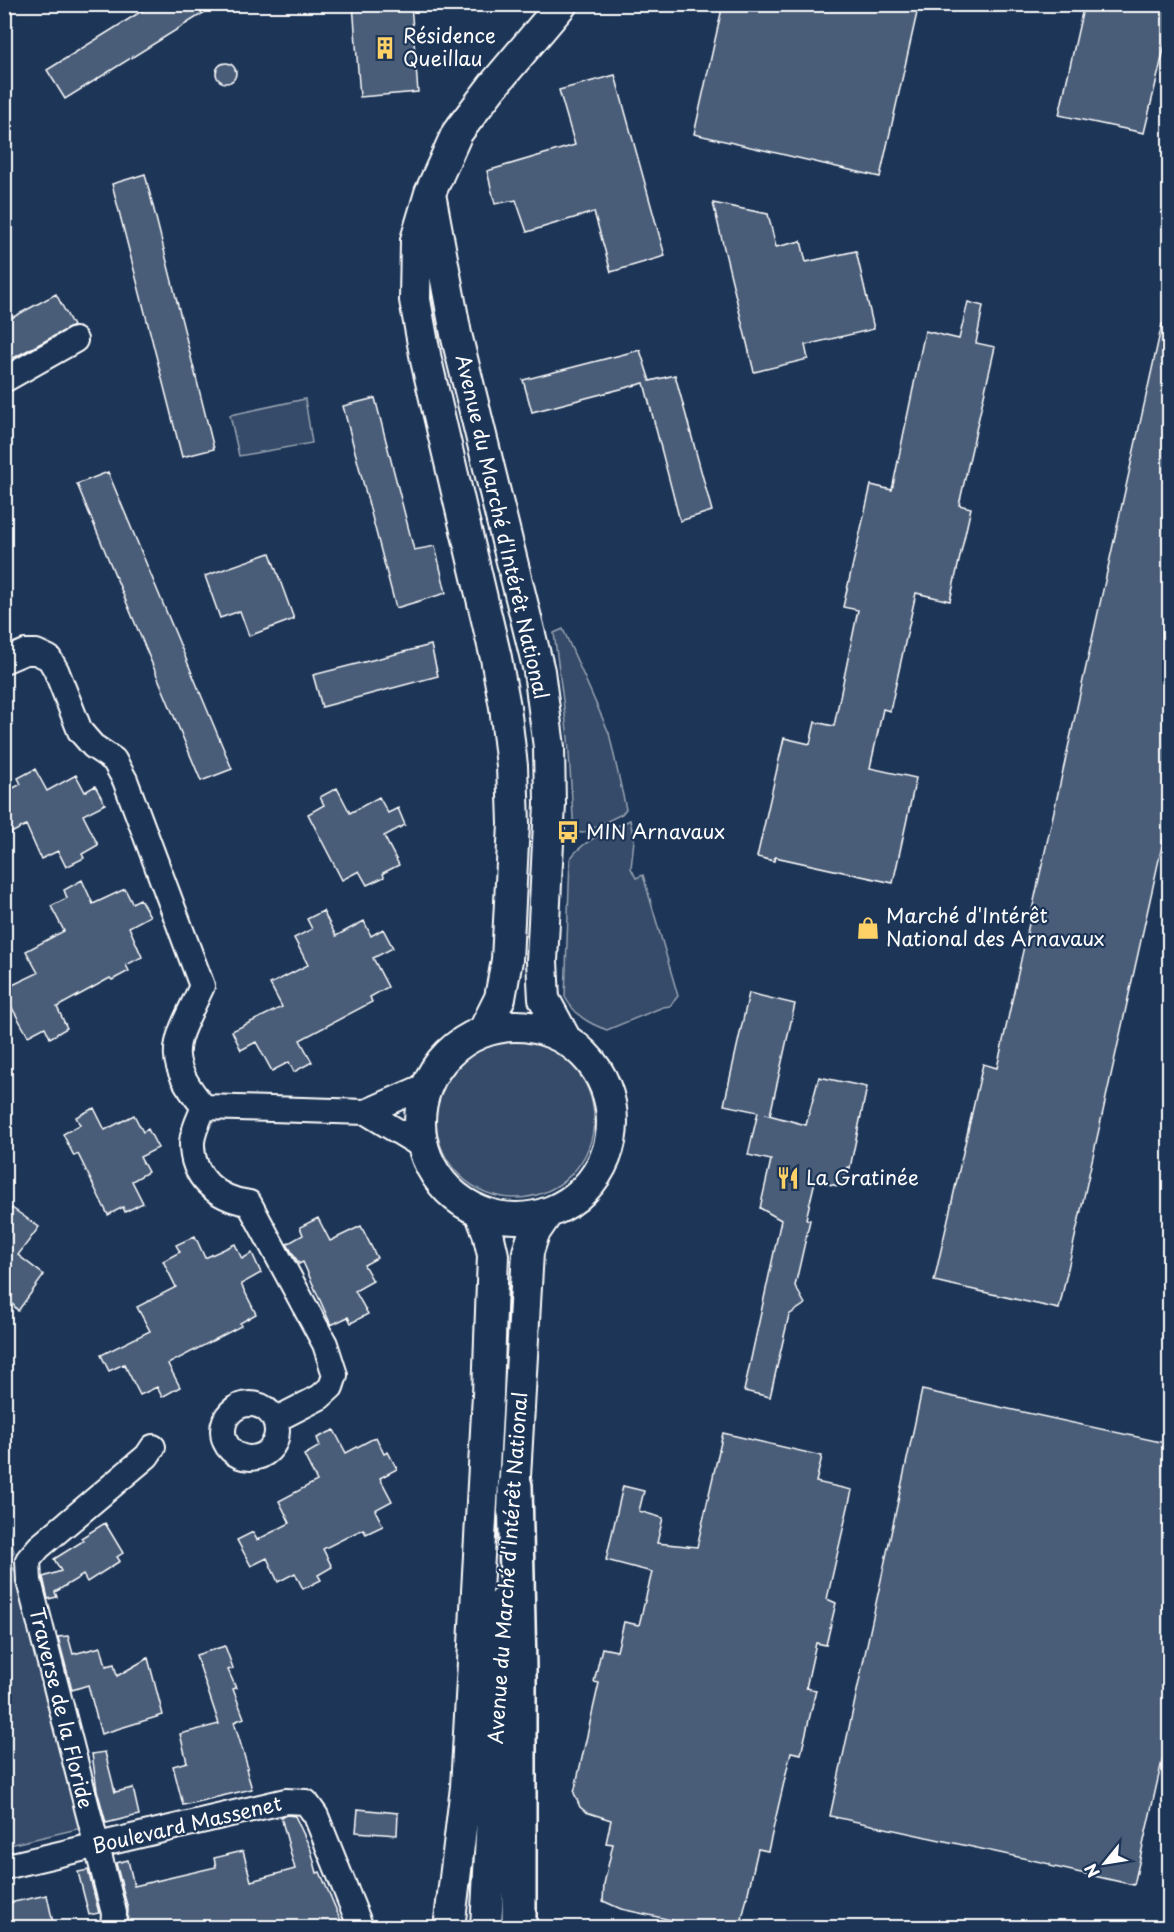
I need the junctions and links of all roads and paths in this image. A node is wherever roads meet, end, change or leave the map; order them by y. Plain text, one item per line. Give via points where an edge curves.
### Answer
1 (562, 4) edge
2 (430, 193) junction
3 (75, 340) dead end
4 (4, 380) edge
5 (4, 661) edge
6 (484, 1030) junction
7 (565, 1038) junction
8 (425, 1086) junction
9 (204, 1107) junction
10 (366, 1112) junction
11 (422, 1146) junction
12 (480, 1212) junction
13 (547, 1214) junction
14 (275, 1420) dead end
15 (153, 1447) dead end
16 (515, 1486) junction
17 (96, 1845) junction
18 (4, 1867) edge
19 (113, 1928) edge
20 (361, 1928) edge
21 (449, 1928) edge
22 (486, 1928) edge
23 (519, 1928) edge

1 - 2 main road, Avenue du Marché d'Intérêt National via 457,133
2 - 6 main road, Avenue du Marché d'Intérêt National via 416,240 415,300 496,658 512,766 514,824 507,960 500,998
2 - 7 main road, Avenue du Marché d'Intérêt National via 456,334 539,671 550,782 542,962 544,999
3 - 4 street
5 - 9 street via 25,652 49,658 80,731 114,760 125,780 202,986 176,1044 177,1064 185,1083
6 - 7 main road via 511,1025 539,1028
6 - 8 main road via 459,1043 439,1062
7 - 13 main road via 585,1054 600,1074 609,1096 611,1136 602,1167 588,1187
8 - 10 street
8 - 11 main road via 419,1116
9 - 10 street
9 - 14 street via 192,1140 201,1178 233,1201 249,1203 325,1344 335,1375 331,1387 320,1397
10 - 11 street
11 - 12 main road via 434,1173 454,1196
12 - 13 main road via 513,1218
12 - 21 main road, Avenue du Marché d'Intérêt National via 493,1255 488,1395 466,1786
13 - 16 main road, Avenue du Marché d'Intérêt National via 534,1233 528,1252
15 - 17 street, Traverse de la Floride via 28,1560 28,1581
16 - 22 main road, Avenue du Marché d'Intérêt National
16 - 23 highway
17 - 18 street, Boulevard Massenet
17 - 19 street, Traverse de la Floride via 114,1913
17 - 20 street, Boulevard Massenet via 286,1801 306,1802 316,1816

